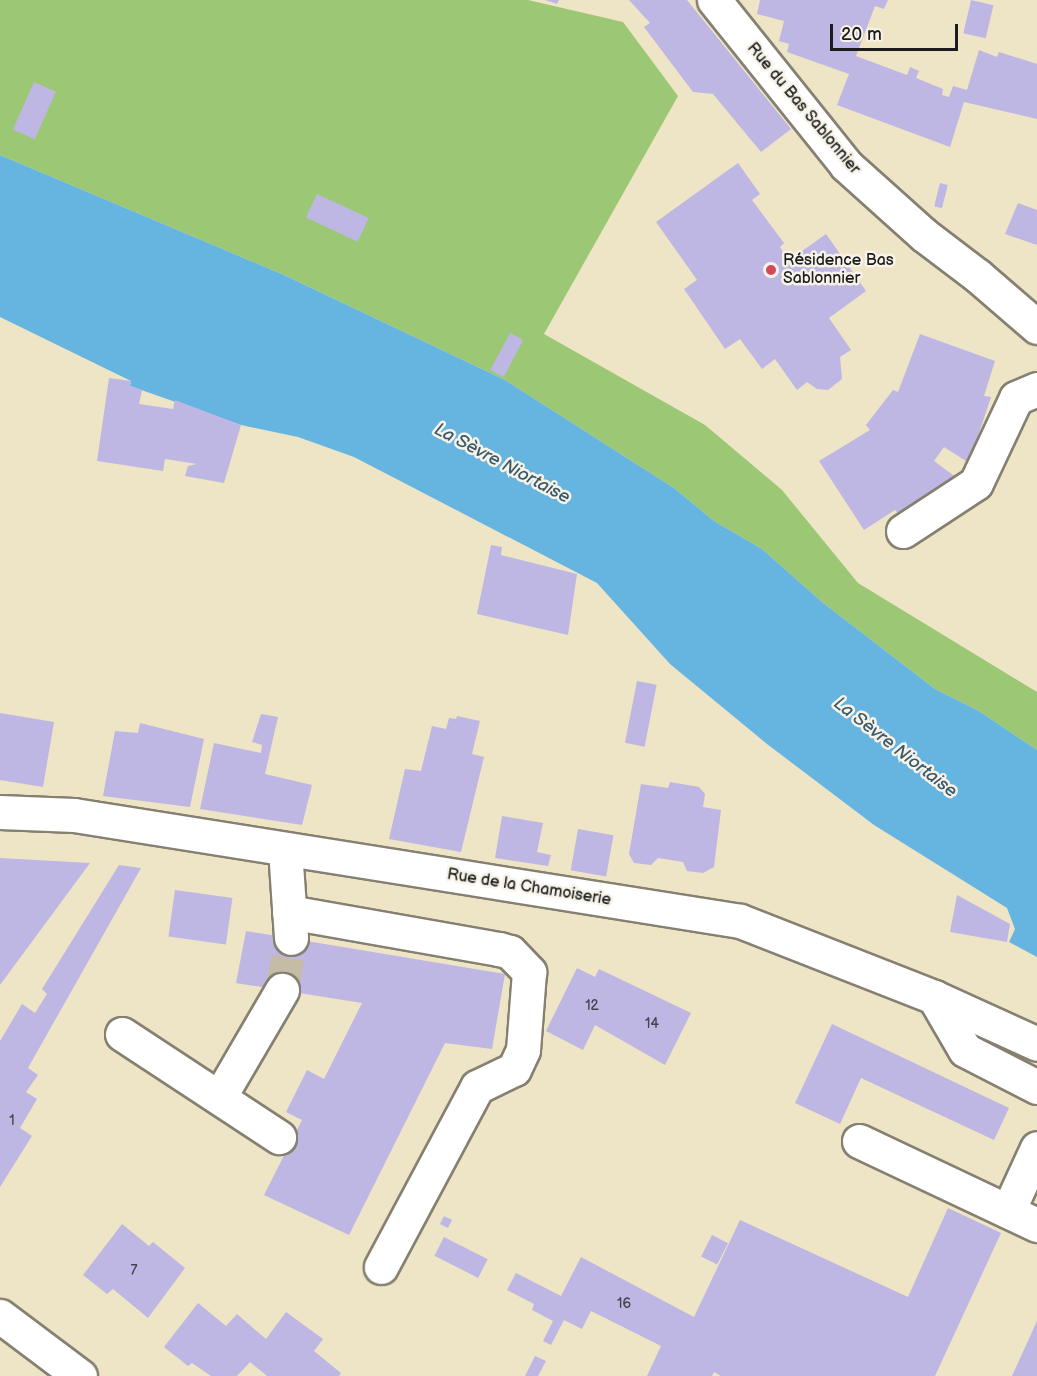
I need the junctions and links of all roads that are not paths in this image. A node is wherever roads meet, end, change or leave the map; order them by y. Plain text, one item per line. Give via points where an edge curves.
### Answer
1 (714, 0) edge
2 (1037, 327) edge
3 (1037, 389) edge
4 (903, 531) dead end
5 (0, 812) edge
6 (285, 849) junction
7 (282, 990) tunnel mouth
8 (934, 997) junction
9 (122, 1034) dead end
10 (1037, 1044) edge
11 (1037, 1087) edge
12 (220, 1096) junction
13 (279, 1137) dead end
14 (859, 1141) dead end
15 (1037, 1148) edge
16 (1023, 1218) edge
17 (381, 1267) dead end
18 (0, 1317) edge
19 (80, 1376) edge

1 - 2 street, Rue du Bas Sablonnier via 846,165 924,236
3 - 4 street via 1016,398 976,483
5 - 6 street, Rue de la Chamoiserie via 74,816
6 - 8 street, Rue de la Chamoiserie via 740,921
6 - 17 street via 290,925 499,949 510,952 529,972 523,1050 514,1069 477,1087
7 - 12 street
8 - 10 street, Rue de la Chamoiserie
8 - 11 street via 965,1050
9 - 12 street
12 - 13 street
14 - 16 street
15 - 16 street
18 - 19 street

